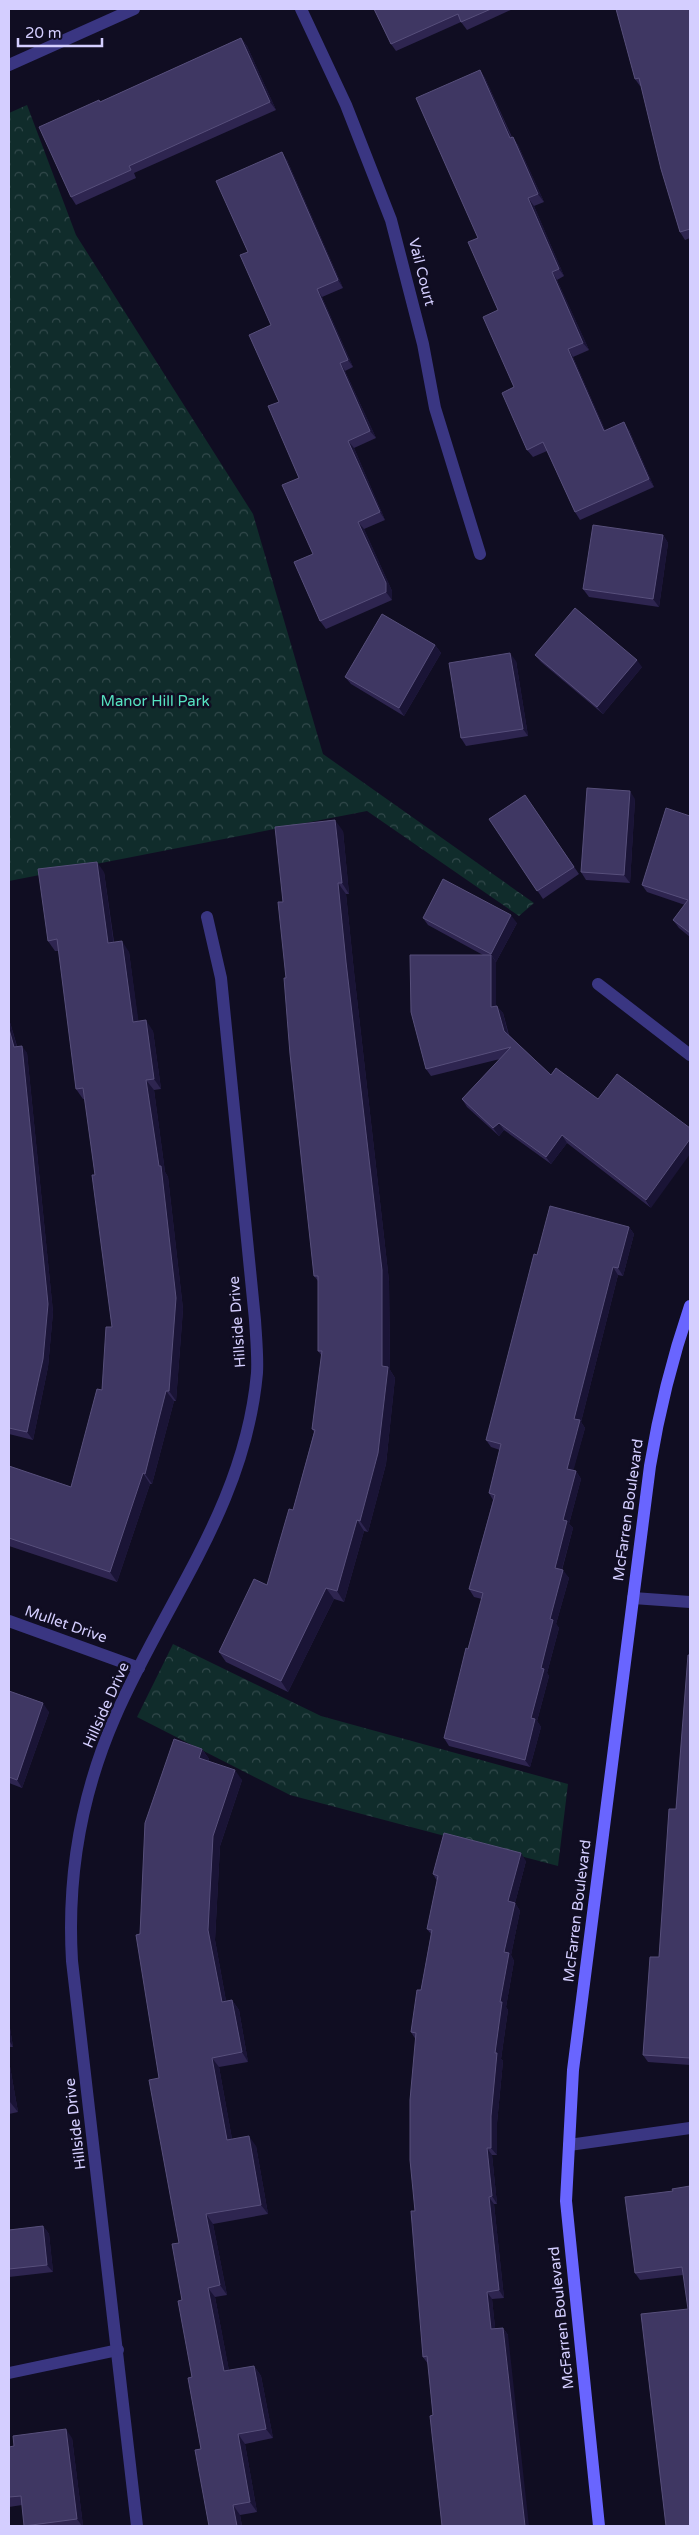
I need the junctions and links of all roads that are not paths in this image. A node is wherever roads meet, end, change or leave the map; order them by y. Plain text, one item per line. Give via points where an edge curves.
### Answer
1 (134, 9) edge
2 (301, 9) edge
3 (9, 65) edge
4 (480, 554) dead end
5 (208, 917) dead end
6 (598, 984) dead end
7 (690, 1055) edge
8 (690, 1306) edge
9 (633, 1598) junction
10 (690, 1602) edge
11 (9, 1621) edge
12 (140, 1668) junction
13 (690, 2128) edge
14 (569, 2146) junction
15 (118, 2350) junction
16 (9, 2373) edge
17 (137, 2526) edge
18 (599, 2526) edge

1 - 3 street
2 - 4 street, Vail Court via 346,105 391,220 423,344 435,408
5 - 12 street, Hillside Drive via 221,978 255,1320 257,1372 249,1424 226,1498 204,1548
6 - 7 street
8 - 9 street, McFarren Boulevard via 659,1413
9 - 10 street
9 - 14 street, McFarren Boulevard via 573,2070
11 - 12 street, Mullet Drive
12 - 15 street, Hillside Drive via 116,1715 95,1773 76,1848 70,1895 72,1961
13 - 14 street
14 - 18 street, McFarren Boulevard via 566,2201
15 - 16 street
15 - 17 street, Hillside Drive

